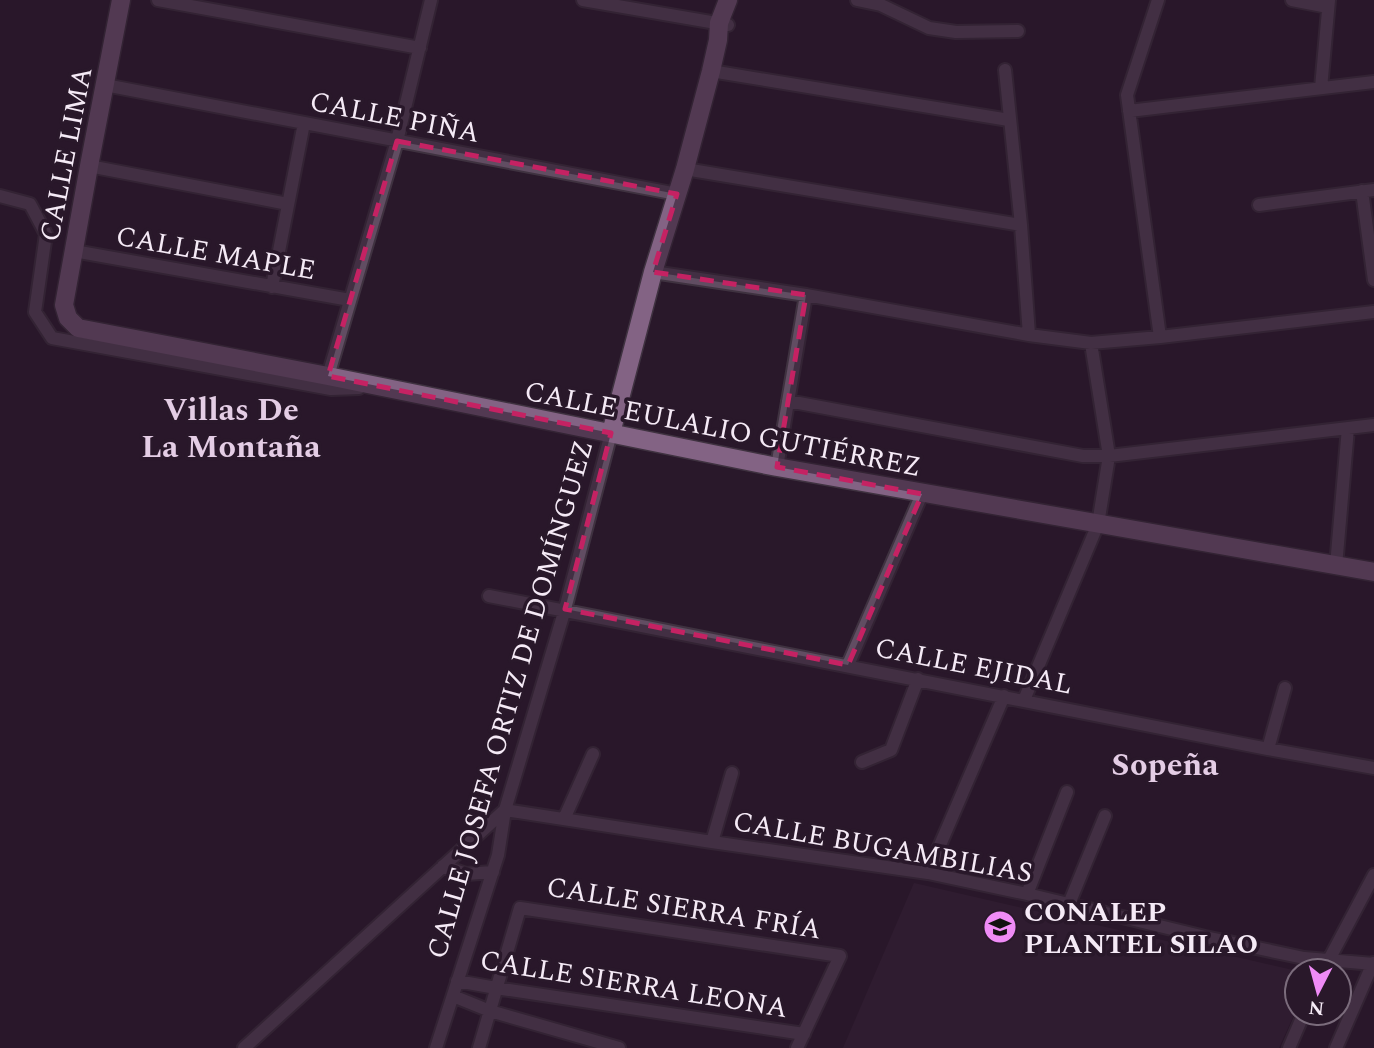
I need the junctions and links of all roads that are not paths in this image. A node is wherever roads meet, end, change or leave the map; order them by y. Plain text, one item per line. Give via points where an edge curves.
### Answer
1 (121, 0) edge
2 (158, 0) edge
3 (431, 0) edge
4 (583, 0) edge
5 (729, 0) edge
6 (739, 0) edge
7 (857, 0) edge
8 (1158, 0) edge
9 (1292, 0) edge
10 (1329, 3) edge
11 (627, 4) edge
12 (722, 29) junction
13 (1018, 31) dead end
14 (420, 48) junction
15 (1004, 70) dead end
16 (711, 71) junction
17 (1374, 82) edge
18 (104, 85) junction
19 (1321, 88) junction
20 (1129, 111) junction
21 (1009, 120) junction
22 (304, 123) junction
23 (397, 141) junction
24 (89, 166) junction
25 (685, 169) junction
26 (1368, 191) edge
27 (677, 194) junction
28 (0, 196) edge
29 (288, 204) junction
30 (1259, 205) dead end
31 (1021, 225) junction
32 (74, 251) junction
33 (653, 272) junction
34 (1374, 280) edge
35 (272, 287) junction
36 (806, 295) junction
37 (350, 300) junction
38 (1374, 312) edge
39 (68, 317) joint
40 (1030, 335) junction
41 (1160, 337) junction
42 (1091, 343) junction
43 (328, 376) junction
44 (380, 387) junction
45 (788, 401) junction
46 (1374, 425) edge
47 (1348, 428) junction
48 (611, 433) junction
49 (1109, 456) junction
50 (777, 467) junction
51 (922, 494) junction
52 (1098, 524) junction
53 (1336, 566) junction
54 (1374, 572) edge
55 (489, 596) dead end
56 (565, 609) junction
57 (848, 665) junction
58 (918, 679) junction
59 (1285, 688) dead end
60 (1004, 696) junction
61 (1024, 700) junction
62 (1268, 749) junction
63 (593, 754) dead end
64 (862, 762) dead end
65 (1374, 768) edge
66 (732, 773) dead end
67 (1067, 792) dead end
68 (505, 810) junction
69 (1105, 816) dead end
70 (564, 819) junction
71 (712, 842) junction
72 (443, 866) junction
73 (493, 872) junction
74 (928, 873) junction
75 (1374, 875) edge
76 (1027, 894) junction
77 (1069, 904) junction
78 (1299, 957) edge
79 (1330, 957) edge
80 (1373, 963) edge
81 (1353, 964) edge
82 (457, 981) junction
83 (496, 988) junction
84 (453, 996) junction
85 (490, 1011) junction
86 (1298, 1027) edge
87 (804, 1034) junction
88 (244, 1048) edge
89 (436, 1048) edge
90 (479, 1048) edge
91 (619, 1048) edge
92 (797, 1048) edge
93 (1289, 1048) edge
94 (1336, 1048) edge

1 - 18 street, CALLE LIMA
2 - 14 street
3 - 14 street
4 - 11 street
5 - 12 street, CALLE JOSEFA ORTIZ DE DOMÍNGUEZ
6 - 12 street, CALLE JOSEFA ORTIZ DE DOMÍNGUEZ
7 - 13 street via 881,5 929,28
8 - 20 street via 1126,95
9 - 10 street
10 - 19 street
11 - 12 street
12 - 16 street, CALLE JOSEFA ORTIZ DE DOMÍNGUEZ
14 - 23 street
15 - 21 street
16 - 21 street
16 - 25 street, CALLE JOSEFA ORTIZ DE DOMÍNGUEZ
17 - 19 street
18 - 22 street, CALLE PIÑA
18 - 24 street, CALLE LIMA
19 - 20 street
20 - 41 street
21 - 31 street
22 - 23 street, CALLE PIÑA
22 - 29 street
23 - 27 street, CALLE PIÑA
23 - 37 street
24 - 29 street
24 - 32 street, CALLE LIMA
25 - 27 street, CALLE JOSEFA ORTIZ DE DOMÍNGUEZ
25 - 31 street
26 - 30 street
26 - 34 street
27 - 33 street, CALLE JOSEFA ORTIZ DE DOMÍNGUEZ
28 - 44 street via 30,204 46,234 35,312 52,338 331,389
29 - 35 street
31 - 40 street
32 - 35 street, CALLE MAPLE
32 - 39 street, CALLE LIMA via 64,305
33 - 36 street
33 - 48 street, CALLE JOSEFA ORTIZ DE DOMÍNGUEZ
35 - 37 street, CALLE MAPLE
36 - 40 street
36 - 45 street
37 - 43 street
38 - 41 street
39 - 43 street, CALLE EULALIO GUTIÉRREZ via 78,328
40 - 42 street
41 - 42 street
42 - 49 street
43 - 44 street, CALLE EULALIO GUTIÉRREZ
44 - 48 street, CALLE EULALIO GUTIÉRREZ
45 - 49 street via 1083,456
45 - 50 street
46 - 47 street
47 - 49 street
47 - 53 street
48 - 50 street, CALLE EULALIO GUTIÉRREZ
48 - 56 street, CALLE JOSEFA ORTIZ DE DOMÍNGUEZ
49 - 52 street
50 - 51 street, CALLE EULALIO GUTIÉRREZ
51 - 52 street, CALLE EULALIO GUTIÉRREZ
51 - 57 street
52 - 53 street, CALLE EULALIO GUTIÉRREZ
52 - 61 street
53 - 54 street, CALLE EULALIO GUTIÉRREZ
55 - 56 street, CALLE EJIDAL
56 - 57 street, CALLE EJIDAL
56 - 68 street, CALLE JOSEFA ORTIZ DE DOMÍNGUEZ
57 - 58 street, CALLE EJIDAL
58 - 60 street, CALLE EJIDAL
58 - 64 street via 891,750
59 - 62 street
60 - 61 street, CALLE EJIDAL
60 - 74 street
61 - 62 street, CALLE EJIDAL
62 - 65 street, CALLE EJIDAL
63 - 70 street
66 - 71 street
67 - 76 street
68 - 70 street, CALLE BUGAMBILIAS
68 - 72 street
68 - 73 street, CALLE JOSEFA ORTIZ DE DOMÍNGUEZ
69 - 77 street
70 - 71 street, CALLE BUGAMBILIAS
71 - 74 street, CALLE BUGAMBILIAS
72 - 73 street via 466,874
72 - 88 street
73 - 82 street, CALLE JOSEFA ORTIZ DE DOMÍNGUEZ
74 - 76 street, CALLE BUGAMBILIAS
75 - 79 street
76 - 77 street, CALLE BUGAMBILIAS
77 - 78 street, CALLE BUGAMBILIAS
80 - 81 street, CALLE BUGAMBILIAS
80 - 94 street
82 - 83 street, CALLE SIERRA LEONA
82 - 84 street, CALLE JOSEFA ORTIZ DE DOMÍNGUEZ
83 - 85 street
83 - 87 street, CALLE SIERRA LEONA
83 - 87 street, CALLE SIERRA FRÍA via 520,908 840,956
84 - 85 street
84 - 89 street, CALLE JOSEFA ORTIZ DE DOMÍNGUEZ
85 - 90 street
85 - 91 street
86 - 93 street
87 - 92 street

